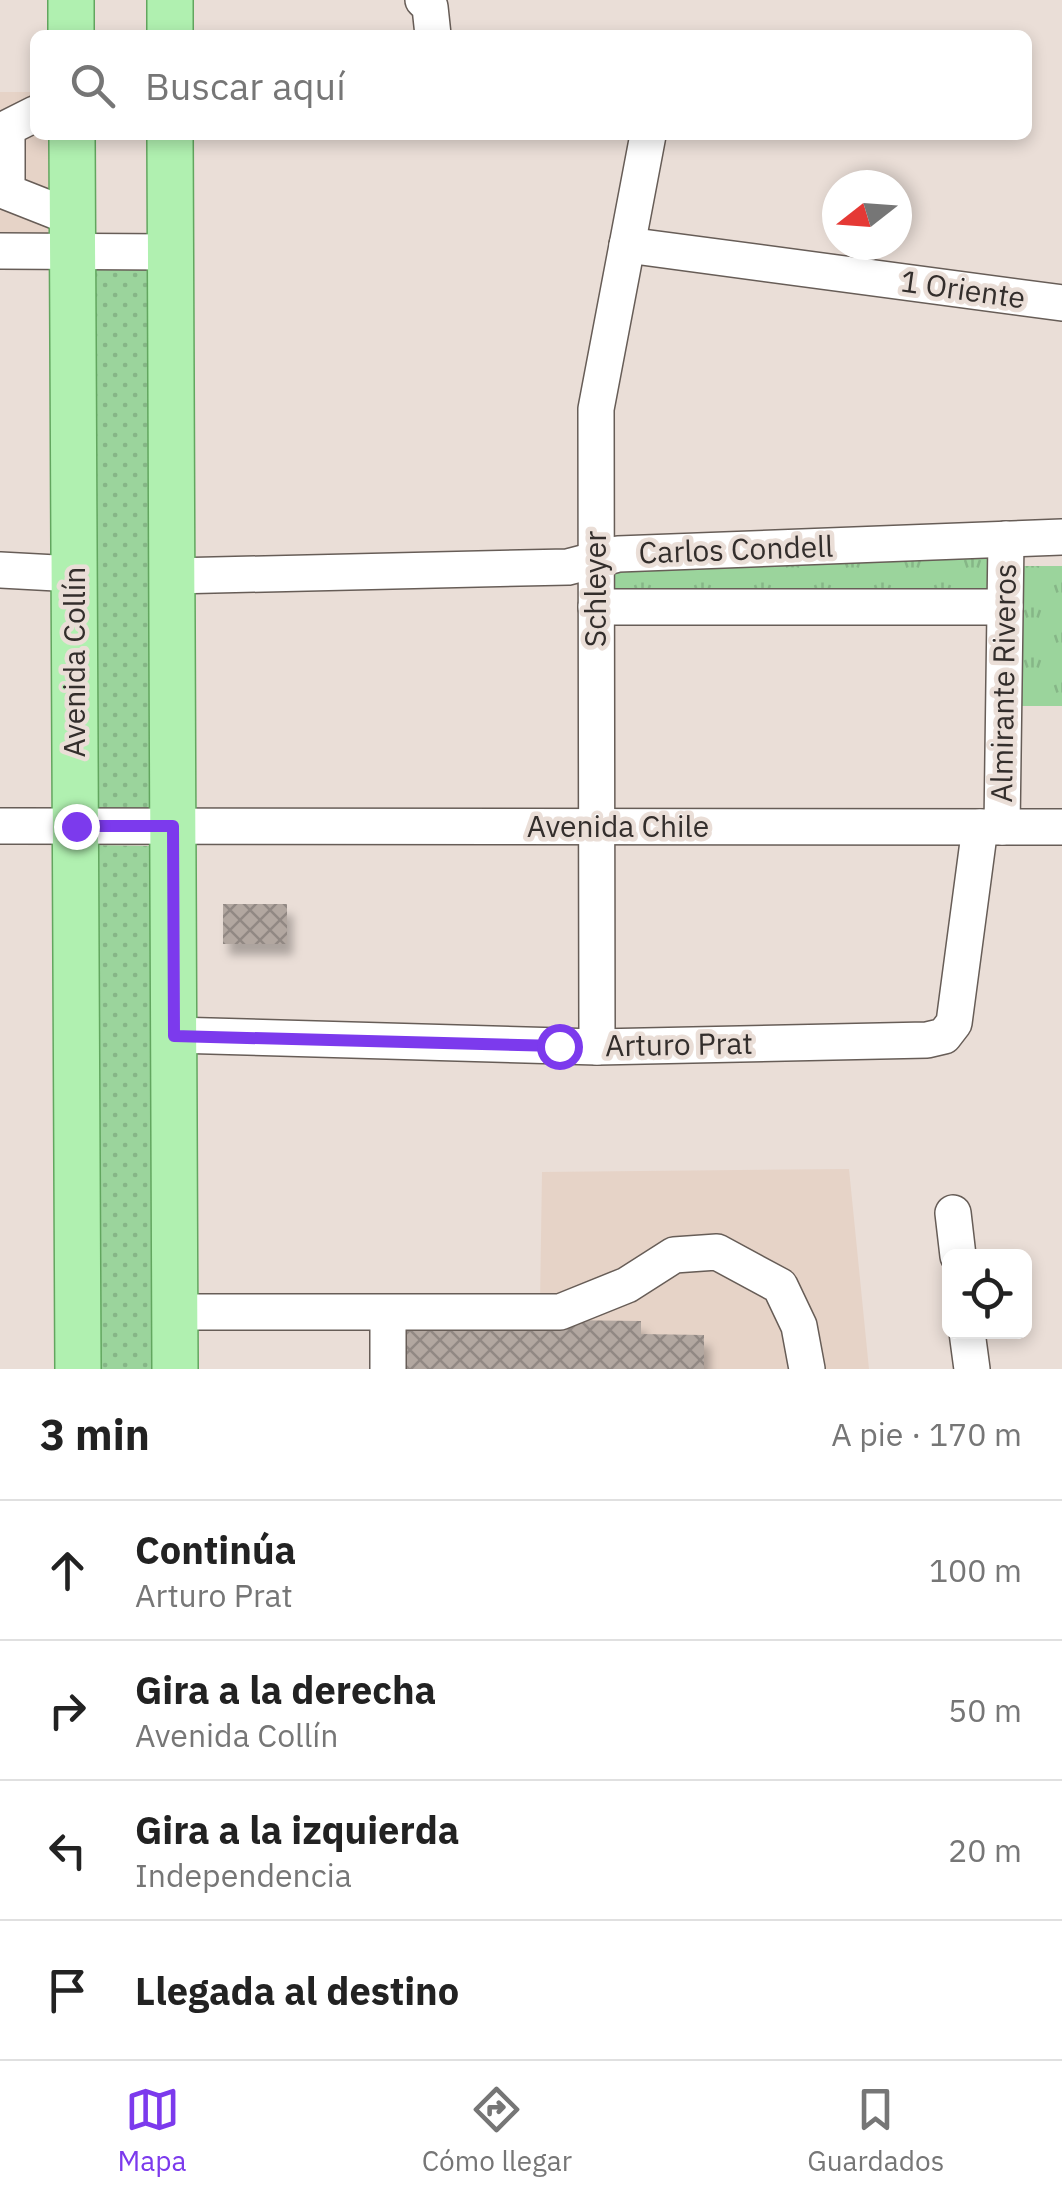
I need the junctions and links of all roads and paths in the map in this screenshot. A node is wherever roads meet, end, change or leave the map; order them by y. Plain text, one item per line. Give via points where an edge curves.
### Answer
1 (71, 0) edge
2 (170, 0) edge
3 (423, 0) edge
4 (72, 30) edge
5 (170, 30) edge
6 (432, 30) edge
7 (30, 116) edge
8 (72, 140) edge
9 (170, 140) edge
10 (647, 140) edge
11 (4, 196) edge
12 (73, 235) junction
13 (627, 245) junction
14 (0, 251) edge
15 (171, 252) junction
16 (1062, 303) edge
17 (1062, 537) edge
18 (1006, 540) junction
19 (596, 560) junction
20 (0, 570) edge
21 (74, 574) junction
22 (172, 576) junction
23 (1005, 607) junction
24 (596, 608) junction
25 (0, 826) edge
26 (76, 826) junction
27 (173, 826) junction
28 (597, 827) junction
29 (991, 827) junction
30 (1062, 827) edge
31 (174, 1036) junction
32 (944, 1036) joint
33 (597, 1048) junction
34 (953, 1213) dead end
35 (957, 1249) edge
36 (175, 1312) junction
37 (388, 1313) junction
38 (969, 1339) edge
39 (78, 1369) edge
40 (175, 1369) edge
41 (388, 1369) edge
42 (807, 1369) edge
43 (972, 1369) edge

1 - 4 main road
2 - 5 main road
3 - 6 street
7 - 11 street via 7,128
8 - 12 main road, Avenida Collín
9 - 15 main road
10 - 13 street, Schleyer
11 - 12 street
12 - 14 street
12 - 15 street
12 - 21 main road, Avenida Collín
13 - 16 street, 1 Oriente
13 - 19 street, Schleyer via 596,409
15 - 22 main road
17 - 18 street, Carlos Condell
18 - 19 street, Carlos Condell
18 - 23 street, Almirante Riveros
19 - 22 street, Carlos Condell via 568,567
19 - 24 street, Schleyer
20 - 21 street
21 - 26 main road, Avenida Collín
22 - 27 main road
23 - 24 street, Carlos Condell
23 - 29 street, Almirante Riveros
24 - 28 street, Schleyer
25 - 26 street, Avenida Chile
26 - 27 street, Avenida Chile
26 - 39 main road, Avenida Collín
27 - 28 street, Avenida Chile
27 - 31 main road
28 - 29 street, Avenida Chile
28 - 33 street, Schleyer
29 - 30 street, Avenida Chile
29 - 32 street, Almirante Riveros via 954,1023
31 - 33 street, Arturo Prat
31 - 36 main road
32 - 33 street, Arturo Prat
34 - 35 street
36 - 37 street
36 - 40 main road
37 - 41 street
37 - 42 street via 560,1312 627,1285 674,1254 717,1252 780,1286 799,1326
38 - 43 street

